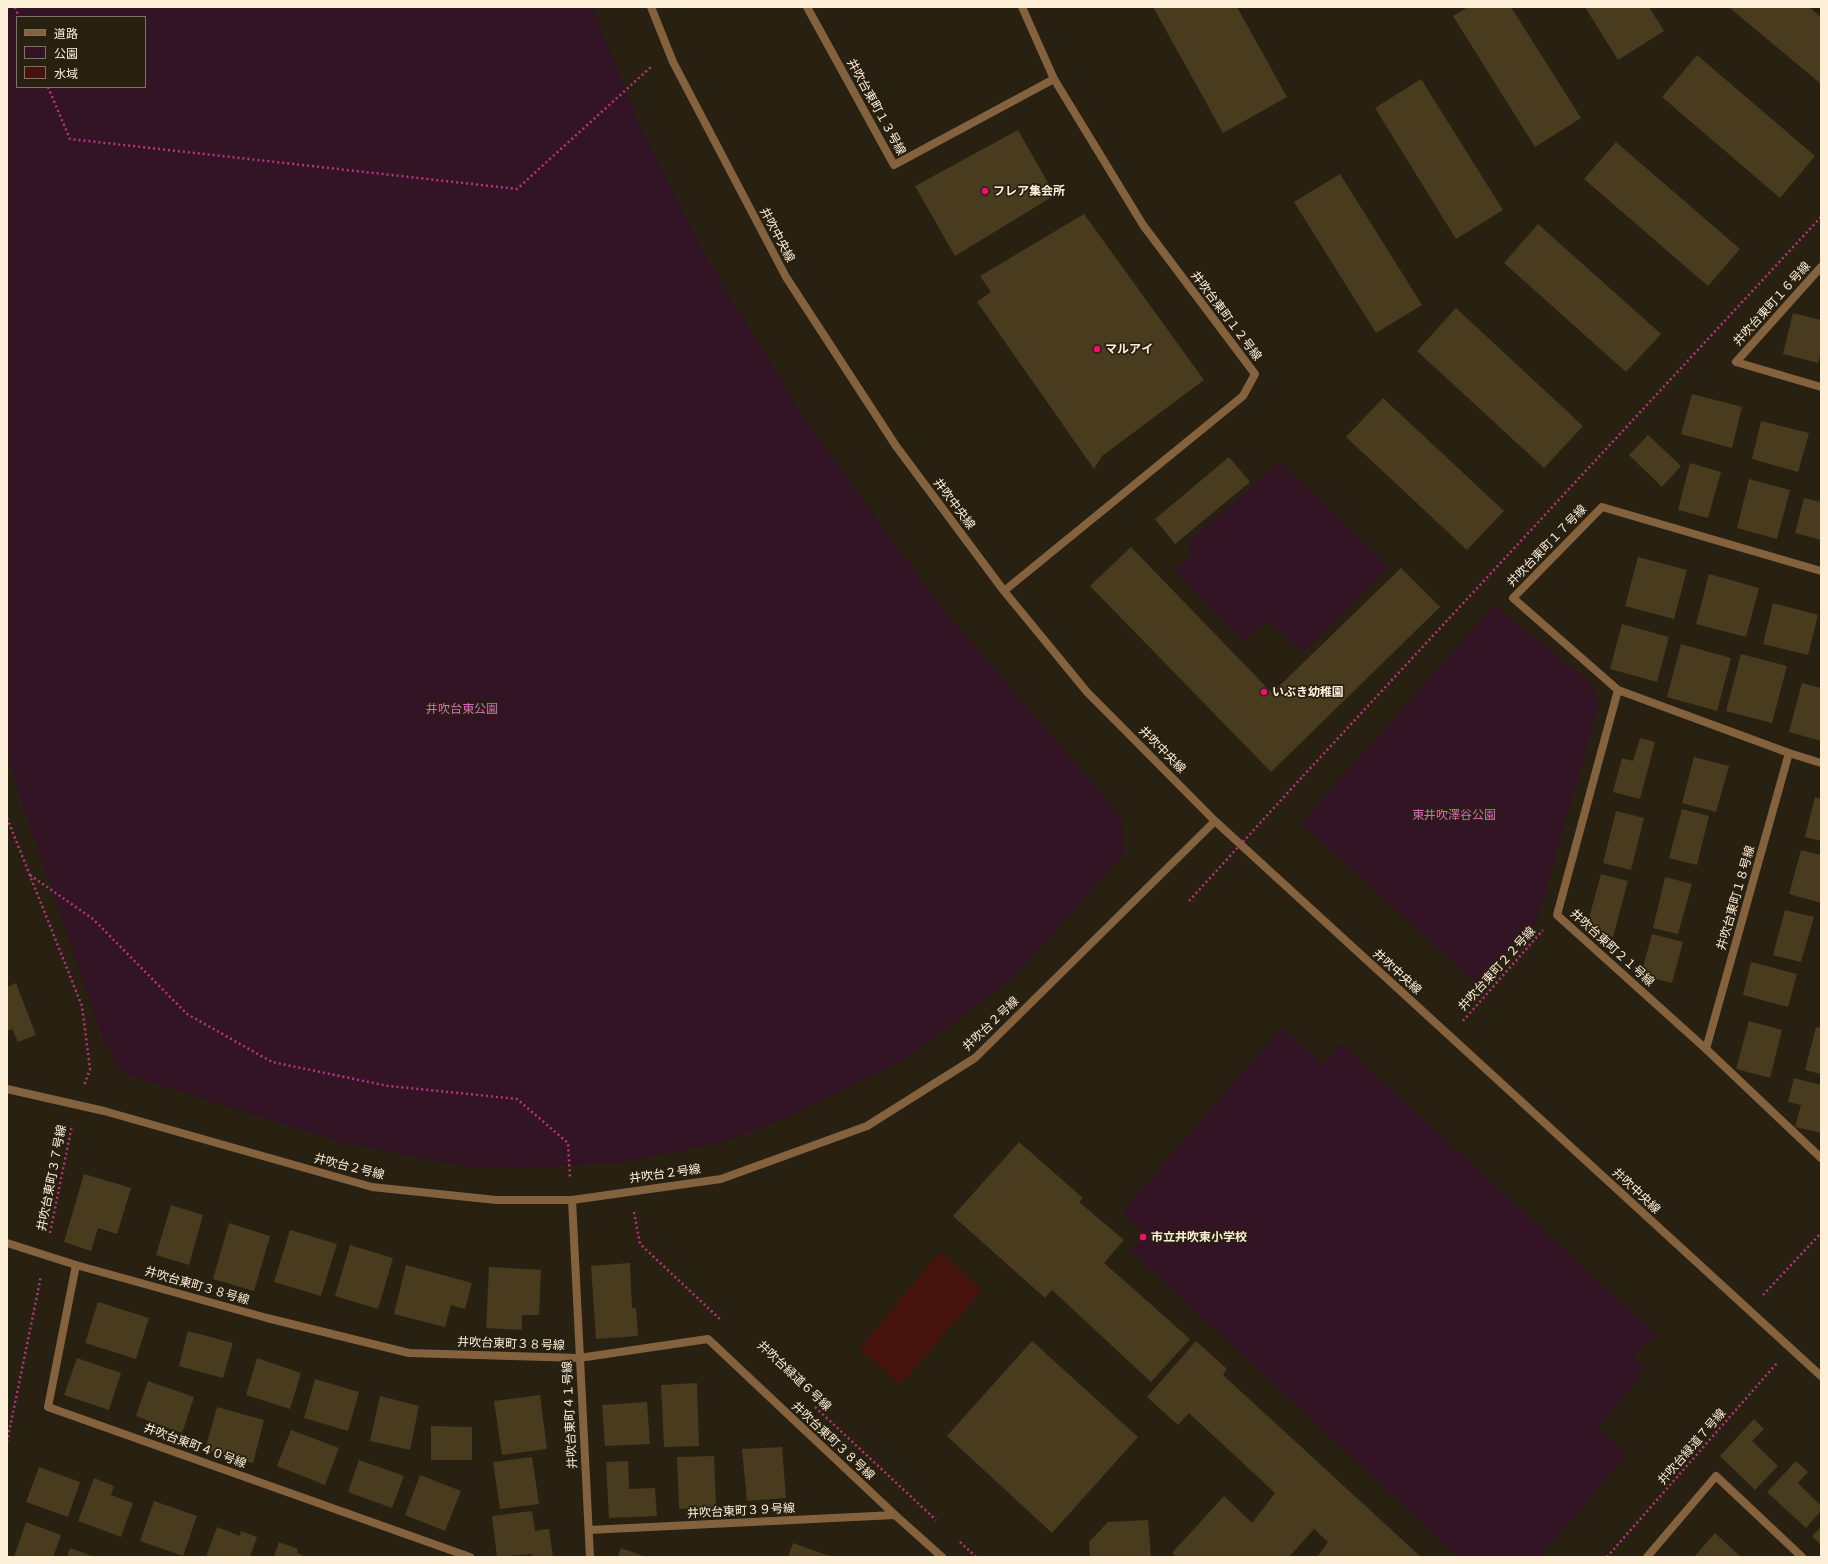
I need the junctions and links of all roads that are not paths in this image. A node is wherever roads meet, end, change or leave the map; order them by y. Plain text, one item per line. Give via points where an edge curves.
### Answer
1 (651, 7) edge
2 (807, 7) edge
3 (1022, 7) edge
4 (1054, 79) junction
5 (1821, 267) edge
6 (1821, 387) edge
7 (1821, 572) edge
8 (1004, 591) junction
9 (1618, 690) junction
10 (1789, 753) junction
11 (1821, 763) edge
12 (1215, 821) junction
13 (1706, 1049) junction
14 (7, 1089) edge
15 (1821, 1158) edge
16 (572, 1200) junction
17 (7, 1244) edge
18 (76, 1265) junction
19 (579, 1358) junction
20 (1821, 1376) edge
21 (895, 1515) junction
22 (589, 1530) junction
23 (470, 1557) edge
24 (590, 1557) edge
25 (942, 1557) edge
26 (1647, 1557) edge
27 (1802, 1557) edge

1 - 8 street, 井吹中央線 via 672,62 786,277 896,446
2 - 4 street, 井吹台東町１３号線 via 894,165
3 - 4 street, 井吹台東町１２号線
4 - 8 street, 井吹台東町１２号線 via 1143,225 1255,374 1243,396
5 - 6 street, 井吹台東町１６号線 via 1736,362
7 - 9 street, 井吹台東町１７号線 via 1602,507 1513,598
8 - 12 street, 井吹中央線 via 1087,692
9 - 10 street, 井吹台東町１７号線
9 - 13 street, 井吹台東町２１号線 via 1557,915
10 - 11 street, 井吹台東町１７号線
10 - 13 street, 井吹台東町１８号線
12 - 16 street, 井吹台２号線 via 974,1058 867,1126 721,1179
12 - 20 street, 井吹中央線
13 - 15 street, 井吹台東町２１号線
14 - 16 street, 井吹台２号線 via 104,1111 372,1187 496,1200
16 - 19 street, 井吹台東町４１号線
17 - 18 street, 井吹台東町３８号線
18 - 19 street, 井吹台東町３８号線 via 267,1318 409,1353
18 - 23 street, 井吹台東町４０号線 via 48,1406
19 - 21 street, 井吹台東町３８号線 via 708,1339
19 - 22 street, 井吹台東町４１号線
21 - 22 street, 井吹台東町３９号線
21 - 25 street, 井吹台東町３８号線
22 - 24 street, 井吹台東町４１号線
26 - 27 street via 1716,1476

